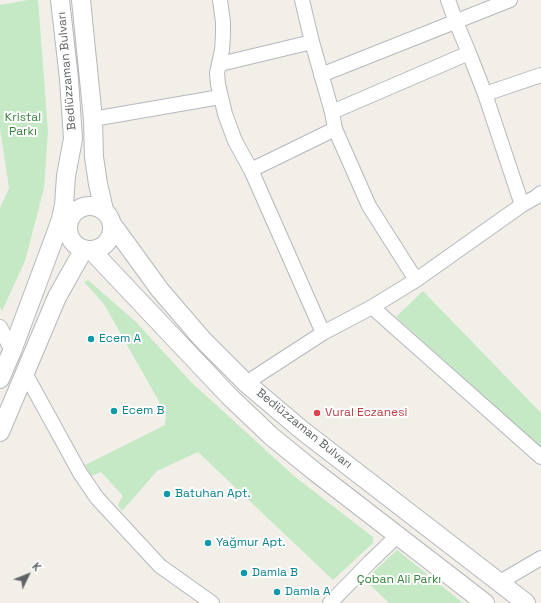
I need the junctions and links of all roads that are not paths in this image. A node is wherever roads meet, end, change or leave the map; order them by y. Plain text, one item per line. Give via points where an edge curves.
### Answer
1 (60, 0) edge
2 (81, 0) edge
3 (220, 0) edge
4 (302, 0) edge
5 (448, 0) edge
6 (510, 0) edge
7 (456, 22) junction
8 (312, 42) junction
9 (470, 53) junction
10 (220, 64) junction
11 (321, 75) junction
12 (541, 75) edge
13 (485, 94) junction
14 (220, 97) junction
15 (332, 112) junction
16 (93, 119) junction
17 (335, 129) junction
18 (250, 170) junction
19 (539, 198) edge
20 (64, 205) junction
21 (522, 205) junction
22 (108, 217) junction
23 (68, 224) junction
24 (87, 249) junction
25 (416, 280) junction
26 (372, 307) junction
27 (0, 327) edge
28 (323, 333) junction
29 (12, 351) junction
30 (25, 373) junction
31 (0, 379) edge
32 (246, 383) junction
33 (0, 432) edge
34 (541, 458) edge
35 (398, 535) junction
36 (541, 558) edge
37 (500, 582) junction
38 (212, 603) edge
39 (330, 603) edge
40 (486, 603) edge
41 (526, 603) edge

1 - 20 street, Bediüzzaman Bulvarı via 70,79 73,139
2 - 16 street, Bediüzzaman Bulvarı
3 - 10 street via 223,36
4 - 8 street
5 - 7 street
6 - 7 street
7 - 9 street
7 - 11 street
8 - 10 street
8 - 11 street
9 - 13 street
9 - 15 street
10 - 14 street
11 - 15 street
12 - 13 street
13 - 21 street
14 - 16 street
14 - 18 street via 235,141
15 - 17 street
16 - 22 street, Bediüzzaman Bulvarı via 98,184
17 - 18 street
17 - 25 street via 369,206
18 - 28 street
19 - 21 street
20 - 23 street
20 - 29 street, Bediüzzaman Bulvarı
21 - 25 street
22 - 23 street via 99,207 86,206 74,212
22 - 24 street via 112,230 109,240 101,247
22 - 32 street, Bediüzzaman Bulvarı via 160,290 203,340
23 - 24 street via 70,237 78,246
24 - 30 street via 57,297
24 - 35 street, Bediüzzaman Bulvarı via 271,436
25 - 26 street
26 - 28 street
26 - 34 street
27 - 29 street
28 - 32 street
29 - 31 street, Bediüzzaman Bulvarı
30 - 33 street
30 - 38 street via 80,473 97,498 160,566
32 - 37 street, Bediüzzaman Bulvarı via 303,431
35 - 39 street
35 - 40 street, Bediüzzaman Bulvarı
36 - 37 street
37 - 41 street, Bediüzzaman Bulvarı

